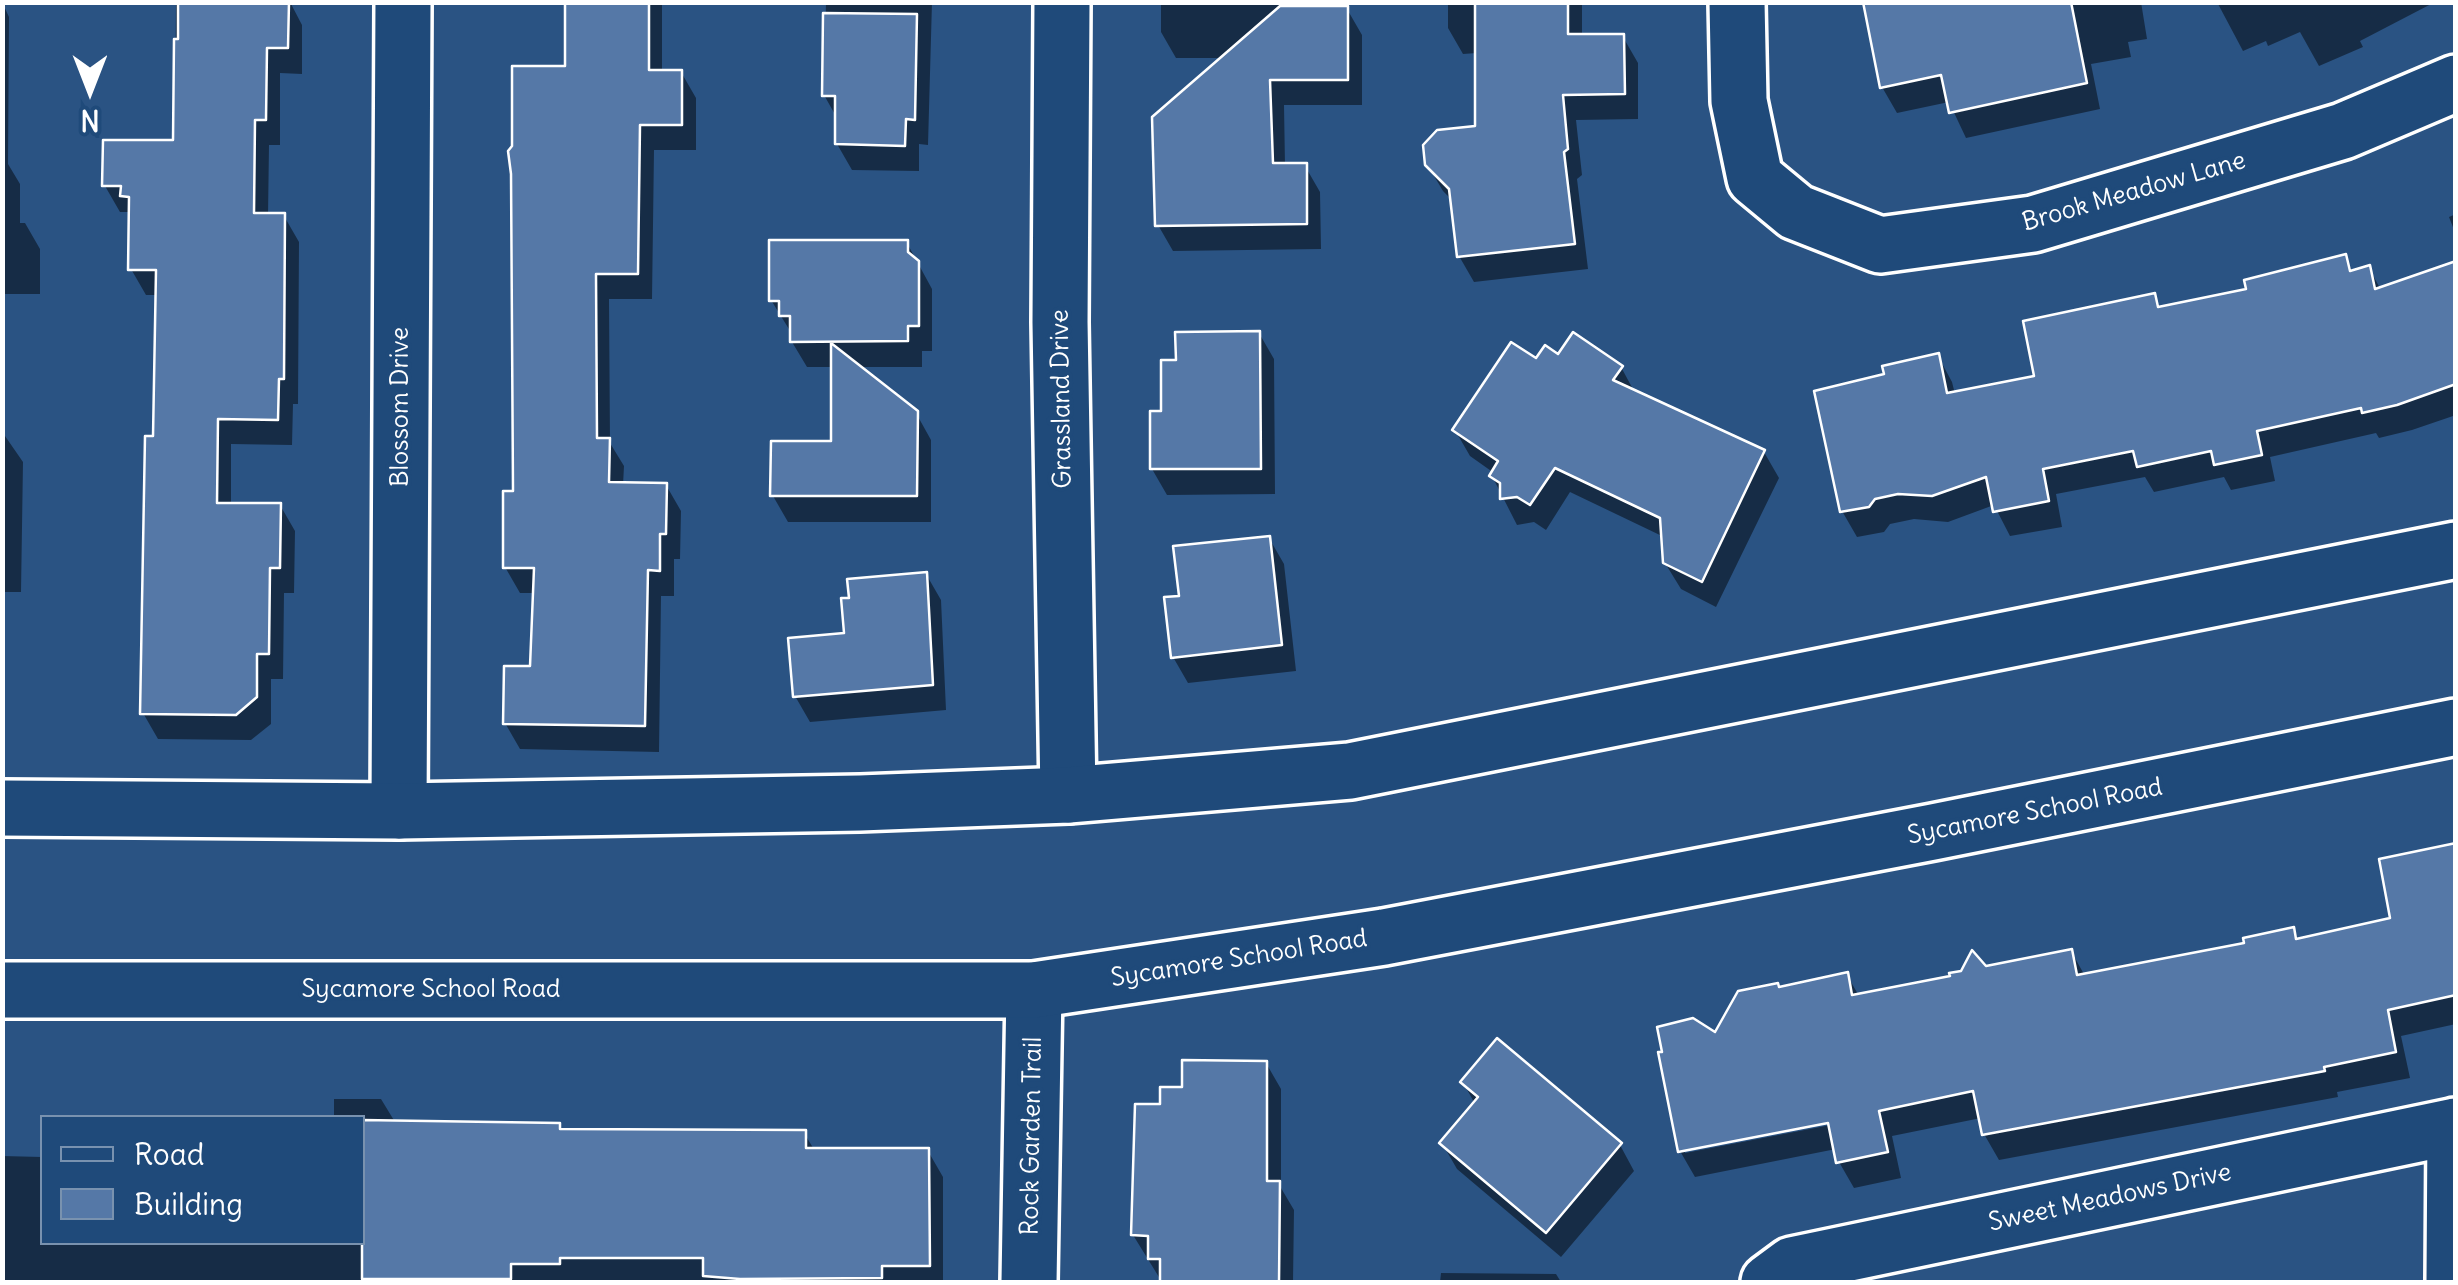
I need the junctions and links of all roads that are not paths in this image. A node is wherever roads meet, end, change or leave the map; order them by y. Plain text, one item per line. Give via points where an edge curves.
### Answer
1 (404, 2) edge
2 (1062, 2) edge
3 (1737, 2) edge
4 (2456, 82) edge
5 (2456, 550) edge
6 (2456, 727) edge
7 (1068, 796) junction
8 (2, 808) edge
9 (399, 811) junction
10 (2, 990) edge
11 (1034, 990) junction
12 (2455, 1126) edge
13 (1030, 1282) edge
14 (1770, 1282) edge
15 (2454, 1282) edge

1 - 9 main road, Blossom Drive
2 - 7 main road, Grassland Drive
3 - 4 main road, Brook Meadow Lane via 1739,101 1755,178 1796,212 1880,244 2034,224 2343,131
5 - 7 main road via 1350,771
6 - 11 main road, Sycamore School Road via 1384,937
7 - 9 main road
8 - 9 main road
10 - 11 main road, Sycamore School Road
11 - 13 main road, Rock Garden Trail
12 - 14 main road, Sweet Meadows Drive via 1792,1265
12 - 15 main road

